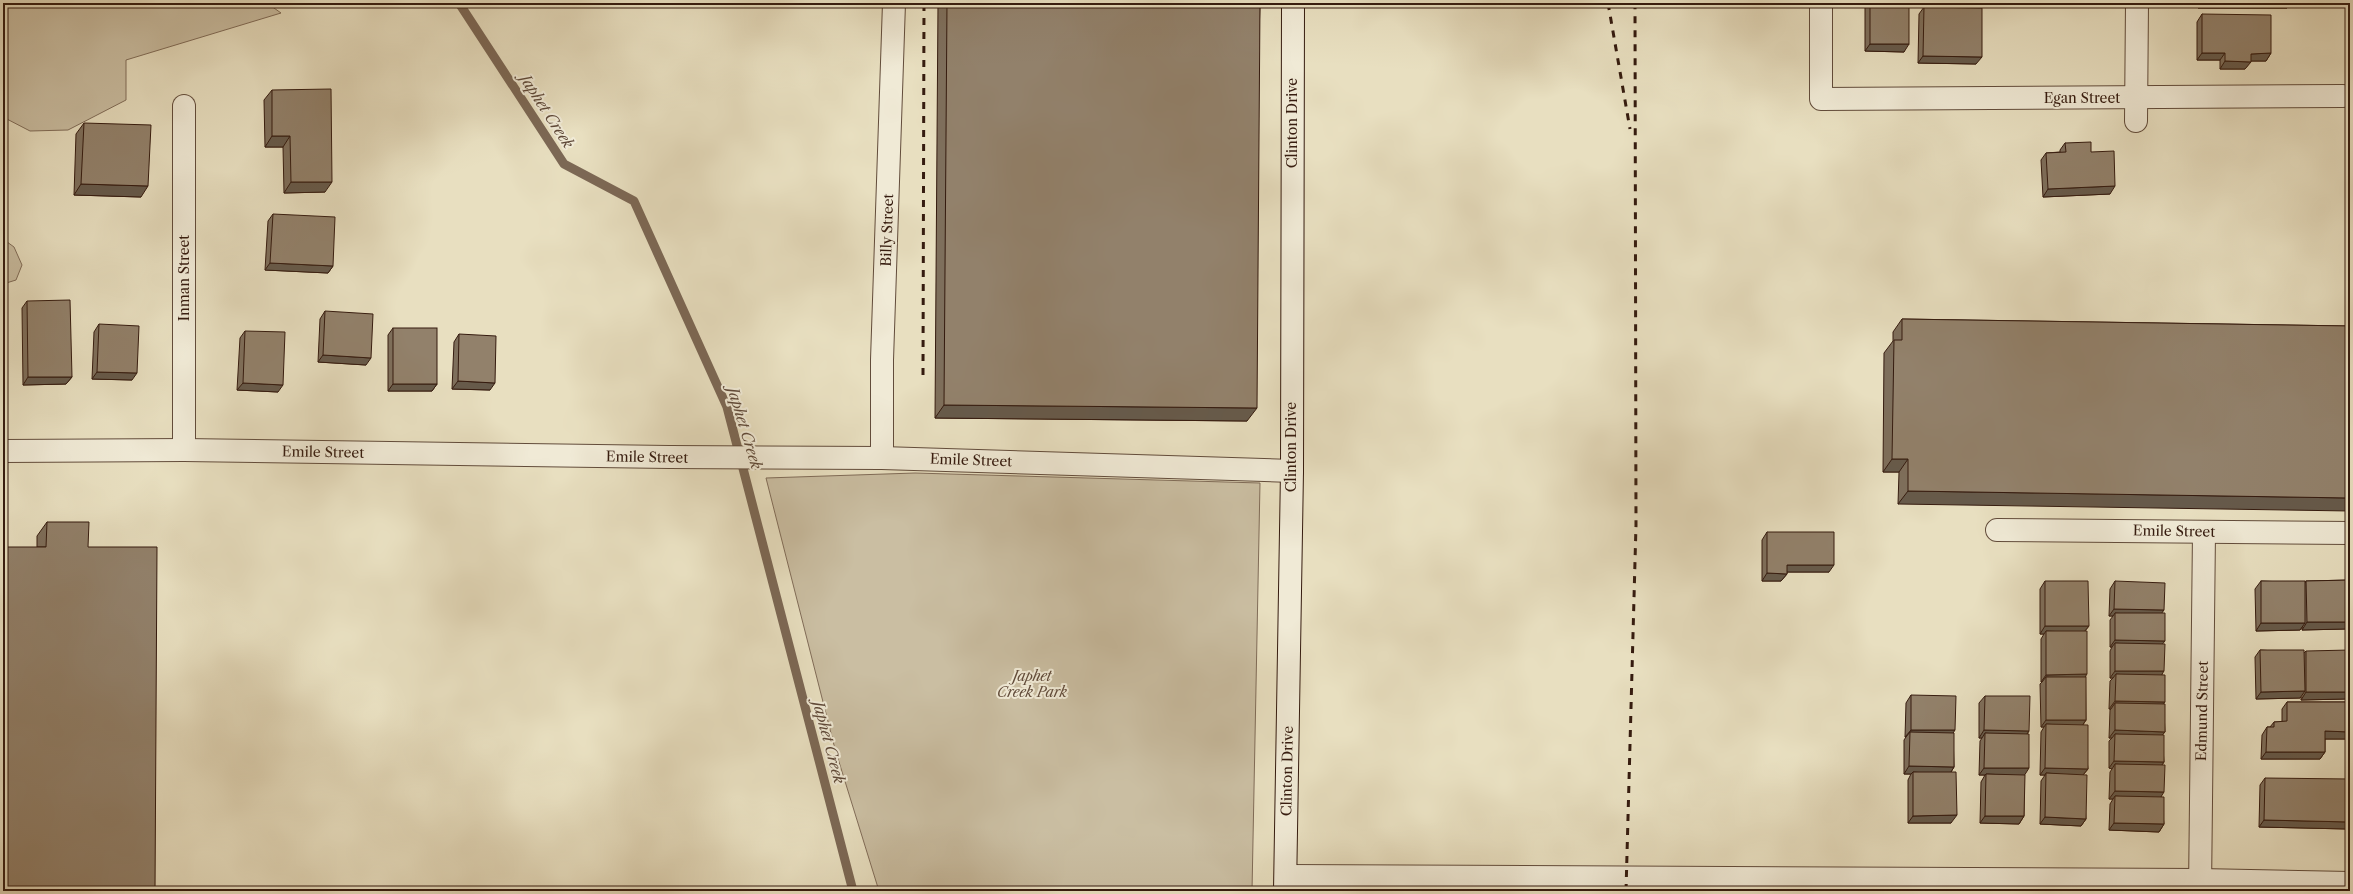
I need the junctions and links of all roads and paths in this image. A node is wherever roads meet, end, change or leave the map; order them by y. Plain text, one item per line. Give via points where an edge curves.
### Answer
1 (894, 3) edge
2 (1293, 3) edge
3 (1821, 3) edge
4 (2137, 3) edge
5 (2343, 96) dead end
6 (2136, 98) junction
7 (184, 106) dead end
8 (2136, 121) dead end
9 (184, 450) junction
10 (3, 451) edge
11 (882, 458) junction
12 (1292, 471) junction
13 (1997, 530) dead end
14 (2204, 532) junction
15 (2350, 533) edge
16 (2350, 883) edge
17 (1286, 884) edge
18 (2200, 885) edge

1 - 11 street, Billy Street via 882,360
2 - 12 street, Clinton Drive
3 - 6 street, Egan Street via 1821,99
4 - 6 street
5 - 6 street, Egan Street
6 - 8 street
7 - 9 street, Inman Street
9 - 10 street, Emile Street
9 - 11 street, Emile Street
11 - 12 street, Emile Street
12 - 17 street, Clinton Drive
13 - 14 street, Emile Street
14 - 15 street, Emile Street
14 - 18 street, Edmund Street
16 - 18 street
17 - 18 street

